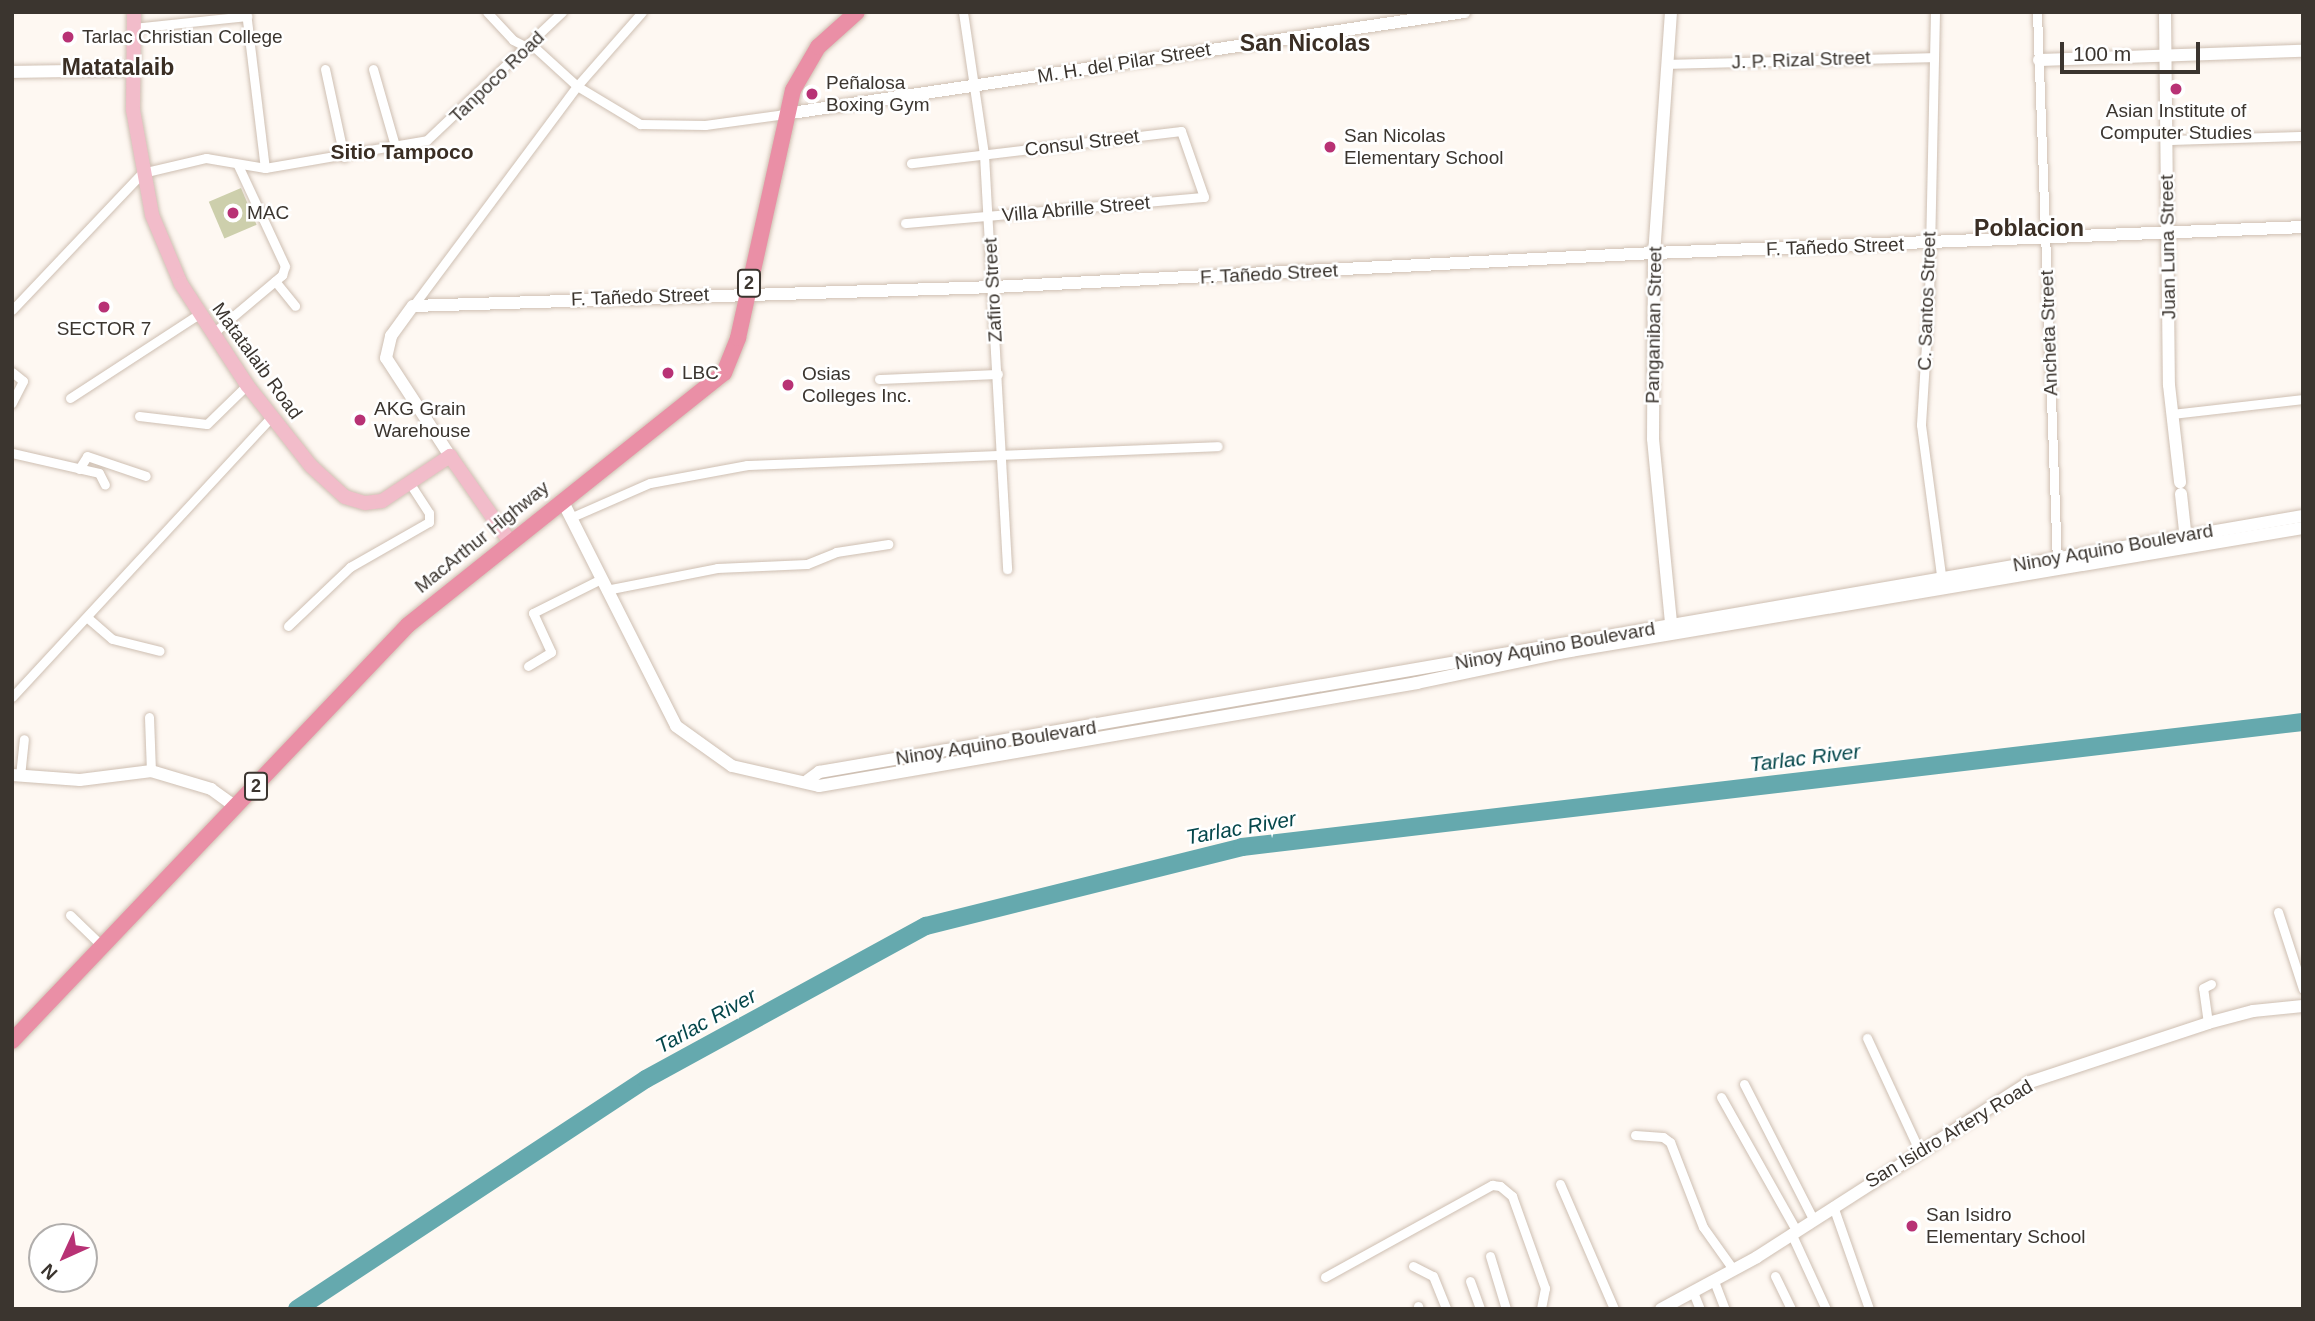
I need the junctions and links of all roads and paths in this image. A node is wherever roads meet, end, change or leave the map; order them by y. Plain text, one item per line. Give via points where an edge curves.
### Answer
1 (134, 12) edge
2 (487, 12) edge
3 (562, 12) edge
4 (642, 12) edge
5 (857, 12) edge
6 (963, 12) edge
7 (1464, 12) edge
8 (1671, 12) edge
9 (1935, 12) edge
10 (2037, 12) edge
11 (2165, 12) edge
12 (246, 14) edge
13 (133, 27) junction
14 (530, 47) junction
15 (2303, 51) edge
16 (1934, 57) junction
17 (2166, 58) junction
18 (2039, 60) junction
19 (1668, 64) junction
20 (326, 69) dead end
21 (373, 69) dead end
22 (132, 70) junction
23 (12, 72) edge
24 (974, 84) junction
25 (577, 86) junction
26 (785, 114) junction
27 (2303, 136) edge
28 (2167, 140) junction
29 (396, 149) junction
30 (984, 155) junction
31 (344, 157) junction
32 (911, 163) dead end
33 (238, 165) junction
34 (265, 168) junction
35 (142, 173) junction
36 (1204, 198) joint
37 (989, 217) junction
38 (905, 223) dead end
39 (2303, 227) edge
40 (2167, 233) junction
41 (2045, 237) junction
42 (1930, 244) junction
43 (1654, 253) junction
44 (275, 281) junction
45 (994, 287) junction
46 (747, 293) junction
47 (295, 306) dead end
48 (413, 306) junction
49 (12, 310) edge
50 (199, 314) junction
51 (212, 334) junction
52 (12, 372) edge
53 (998, 374) junction
54 (879, 379) dead end
55 (247, 385) junction
56 (70, 398) dead end
57 (2303, 399) edge
58 (12, 402) edge
59 (2172, 414) junction
60 (139, 416) dead end
61 (272, 416) junction
62 (1218, 446) dead end
63 (12, 453) edge
64 (1002, 453) junction
65 (450, 456) junction
66 (79, 469) junction
67 (145, 476) dead end
68 (410, 484) junction
69 (105, 485) dead end
70 (562, 500) junction
71 (2303, 516) edge
72 (572, 517) junction
73 (2303, 528) edge
74 (510, 541) junction
75 (2186, 541) junction
76 (888, 544) dead end
77 (2057, 563) junction
78 (1007, 569) dead end
79 (1942, 583) junction
80 (604, 585) junction
81 (89, 619) junction
82 (288, 626) dead end
83 (1672, 632) junction
84 (160, 651) dead end
85 (528, 666) dead end
86 (12, 698) edge
87 (149, 716) dead end
88 (24, 739) dead end
89 (151, 771) junction
90 (14, 776) edge
91 (236, 807) junction
92 (2278, 912) dead end
93 (70, 915) dead end
94 (102, 946) junction
95 (2211, 985) dead end
96 (2303, 989) edge
97 (2303, 1006) edge
98 (2208, 1023) junction
99 (1867, 1038) dead end
100 (12, 1041) edge
101 (1744, 1084) dead end
102 (1721, 1097) dead end
103 (1635, 1135) dead end
104 (1919, 1150) junction
105 (1560, 1184) dead end
106 (1833, 1206) junction
107 (1813, 1219) junction
108 (1794, 1231) junction
109 (1489, 1256) dead end
110 (1413, 1266) dead end
111 (1733, 1269) junction
112 (1775, 1276) dead end
113 (1325, 1277) dead end
114 (1470, 1281) dead end
115 (1714, 1281) junction
116 (1693, 1292) junction
117 (1787, 1306) edge
118 (1446, 1309) edge
119 (1480, 1309) edge
120 (1506, 1309) edge
121 (1541, 1309) edge
122 (1614, 1309) edge
123 (1661, 1309) edge
124 (1700, 1309) edge
125 (1725, 1309) edge
126 (1826, 1309) edge
127 (1869, 1309) edge

1 - 13 main road, Matatalaib Road
2 - 14 street via 513,40
3 - 14 street, Tanpoco Road
4 - 25 street
5 - 26 highway, MacArthur Highway / 2 via 818,47
6 - 24 street, Zafiro Street
7 - 24 main road, M. H. del Pilar Street
8 - 19 main road, Panganiban Street
9 - 16 street, C. Santos Street
10 - 18 street, Ancheta Street
11 - 17 main road, Juan Luna Street
12 - 13 street
12 - 34 street
13 - 22 main road, Matatalaib Road
14 - 25 street
14 - 29 street, Tanpoco Road via 434,137
15 - 17 main road
16 - 19 street, J. P. Rizal Street
16 - 42 street, C. Santos Street
17 - 18 main road
17 - 28 main road, Juan Luna Street
18 - 41 street, Ancheta Street
19 - 43 main road, Panganiban Street
20 - 31 street
21 - 29 street
22 - 23 main road
22 - 35 main road, Matatalaib Road
24 - 26 main road, M. H. del Pilar Street
24 - 30 street, Zafiro Street
25 - 26 street via 648,125 705,125
25 - 48 street
26 - 46 highway, MacArthur Highway / 2
27 - 28 street
28 - 40 main road, Juan Luna Street
29 - 31 street, Tanpoco Road
30 - 32 street, Consul Street
30 - 36 street, Consul Street via 1181,131
30 - 37 street, Zafiro Street
31 - 34 street, Tanpoco Road
33 - 34 street, Tanpoco Road
33 - 35 street, Tanpoco Road via 206,158
33 - 44 street via 285,266
35 - 49 street
35 - 50 main road, Matatalaib Road via 166,255
36 - 37 street, Villa Abrille Street
37 - 38 street, Villa Abrille Street
37 - 45 street, Zafiro Street
39 - 40 main road, F. Tañedo Street
40 - 41 main road, F. Tañedo Street
40 - 59 main road, Juan Luna Street
41 - 42 main road, F. Tañedo Street
41 - 77 street, Ancheta Street
42 - 43 main road, F. Tañedo Street
42 - 79 street, C. Santos Street via 1921,425
43 - 45 main road, F. Tañedo Street
43 - 83 main road, Panganiban Street via 1653,439
44 - 47 street
44 - 51 street
45 - 46 main road, F. Tañedo Street
45 - 53 street, Zafiro Street
46 - 48 main road, F. Tañedo Street
46 - 70 highway, MacArthur Highway / 2 via 738,338 721,376
48 - 65 main road via 391,336 386,358
50 - 51 main road, Matatalaib Road
50 - 56 street
51 - 55 main road, Matatalaib Road
52 - 58 street via 23,380
53 - 54 street
53 - 64 street, Zafiro Street
55 - 60 street via 207,424
55 - 61 main road, Matatalaib Road
57 - 59 street
59 - 75 main road, Juan Luna Street
61 - 68 main road, Matatalaib Road via 312,466 345,497 374,503
61 - 81 street
62 - 64 street
63 - 66 street
64 - 72 street via 698,472 625,491
64 - 78 street, Zafiro Street
65 - 68 main road, Matatalaib Road
65 - 74 main road
66 - 67 street via 87,456
66 - 69 street via 99,473
68 - 82 street via 429,513 429,522 350,567
70 - 72 main road, Ninoy Aquino Boulevard
70 - 74 highway, MacArthur Highway / 2
71 - 75 main road, Ninoy Aquino Boulevard
72 - 80 main road, Ninoy Aquino Boulevard
73 - 75 main road, Ninoy Aquino Boulevard
74 - 91 highway, MacArthur Highway / 2 via 408,625
75 - 77 main road, Ninoy Aquino Boulevard
76 - 80 street via 836,552 807,564 717,568
77 - 79 main road, Ninoy Aquino Boulevard
79 - 83 main road, Ninoy Aquino Boulevard
80 - 83 main road, Ninoy Aquino Boulevard via 676,726 753,775 827,785 1417,683
80 - 85 street via 533,613 551,652
81 - 84 street via 112,639
81 - 86 street
87 - 89 street
88 - 90 street
89 - 90 main road via 80,780
89 - 91 main road via 211,789
91 - 94 highway, MacArthur Highway / 2
92 - 96 street
93 - 94 street
94 - 100 highway, MacArthur Highway / 2
95 - 98 street via 2203,988
97 - 98 main road, San Isidro Artery Road via 2253,1011
98 - 104 main road, San Isidro Artery Road via 2030,1082
99 - 104 street
101 - 107 street
102 - 108 street
103 - 111 street via 1664,1137 1670,1142 1703,1227
104 - 106 main road, San Isidro Artery Road
105 - 122 street
106 - 107 main road, San Isidro Artery Road
106 - 127 street
107 - 108 main road, San Isidro Artery Road
108 - 111 main road, San Isidro Artery Road
108 - 126 street
109 - 120 street
110 - 118 street via 1433,1276
111 - 115 main road, San Isidro Artery Road
112 - 117 street
113 - 121 street via 1492,1185 1500,1185 1512,1196 1545,1288
114 - 119 street
115 - 116 main road, San Isidro Artery Road
115 - 125 street
116 - 123 main road, San Isidro Artery Road
116 - 124 street

